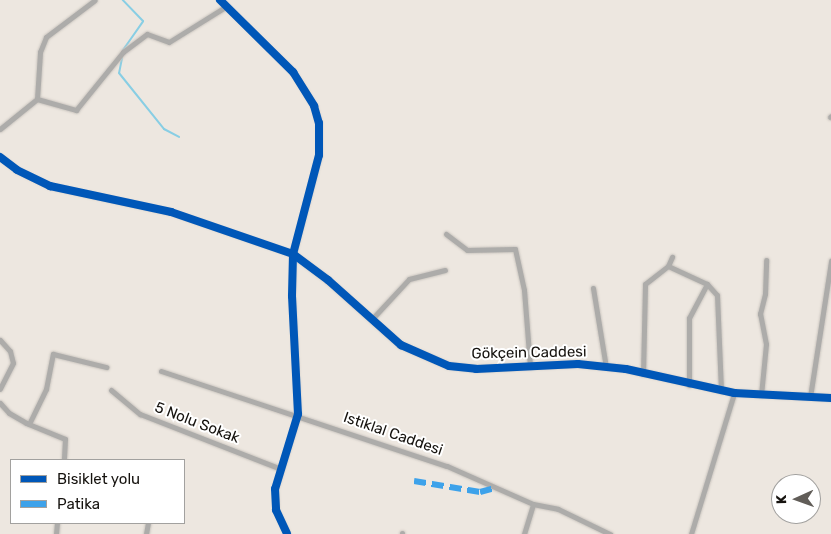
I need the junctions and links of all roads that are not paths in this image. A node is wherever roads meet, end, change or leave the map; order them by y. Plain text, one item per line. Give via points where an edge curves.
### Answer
1 (95, 0) edge
2 (220, 0) edge
3 (226, 7) junction
4 (36, 99) junction
5 (0, 129) edge
6 (0, 157) edge
7 (446, 234) dead end
8 (293, 254) junction
9 (672, 257) dead end
10 (766, 260) dead end
11 (831, 261) edge
12 (668, 266) junction
13 (444, 270) dead end
14 (707, 284) junction
15 (593, 288) dead end
16 (372, 319) junction
17 (0, 340) edge
18 (606, 366) junction
19 (106, 367) dead end
20 (530, 367) junction
21 (161, 371) dead end
22 (643, 374) junction
23 (689, 385) junction
24 (0, 389) edge
25 (110, 390) dead end
26 (720, 391) junction
27 (734, 393) junction
28 (761, 394) junction
29 (810, 397) junction
30 (831, 398) edge
31 (0, 403) edge
32 (298, 414) junction
33 (29, 424) junction
34 (64, 459) edge
35 (281, 469) junction
36 (533, 504) junction
37 (287, 534) edge
38 (524, 534) edge
39 (610, 534) edge
40 (691, 534) edge

1 - 4 street via 46,37 40,52
2 - 3 street
3 - 4 street via 169,42 147,34 123,52 76,110
3 - 8 street via 293,72 314,106 320,155
4 - 5 street
6 - 8 street via 17,170 50,186 171,212
7 - 20 street via 467,250 515,249 524,290
8 - 16 street, Gökçein Caddesi
8 - 32 street
9 - 12 street
10 - 28 street via 765,294 760,314 766,344
11 - 29 street
12 - 14 street
12 - 22 street via 645,284
13 - 16 street via 409,279
14 - 23 street via 689,318
14 - 26 street via 718,302
15 - 18 street
16 - 20 street, Gökçein Caddesi via 401,345 449,366 476,370
17 - 24 street via 10,351 13,364
18 - 20 street, Gökçein Caddesi
18 - 22 street, Gökçein Caddesi
19 - 33 street via 53,354 46,389
21 - 32 street, Istiklal Caddesi
22 - 23 street, Gökçein Caddesi
23 - 26 street, Gökçein Caddesi
25 - 35 street, 5 Nolu Sokak via 140,414
26 - 27 street, Gökçein Caddesi
27 - 28 street, Gökçein Caddesi
27 - 40 street
28 - 29 street, Gökçein Caddesi
29 - 30 street, Gökçein Caddesi
31 - 33 street via 9,413
32 - 35 street
32 - 36 street, Istiklal Caddesi via 447,466
33 - 34 street via 65,439
35 - 37 street via 274,500
36 - 38 street
36 - 39 street, Istiklal Caddesi via 558,509

